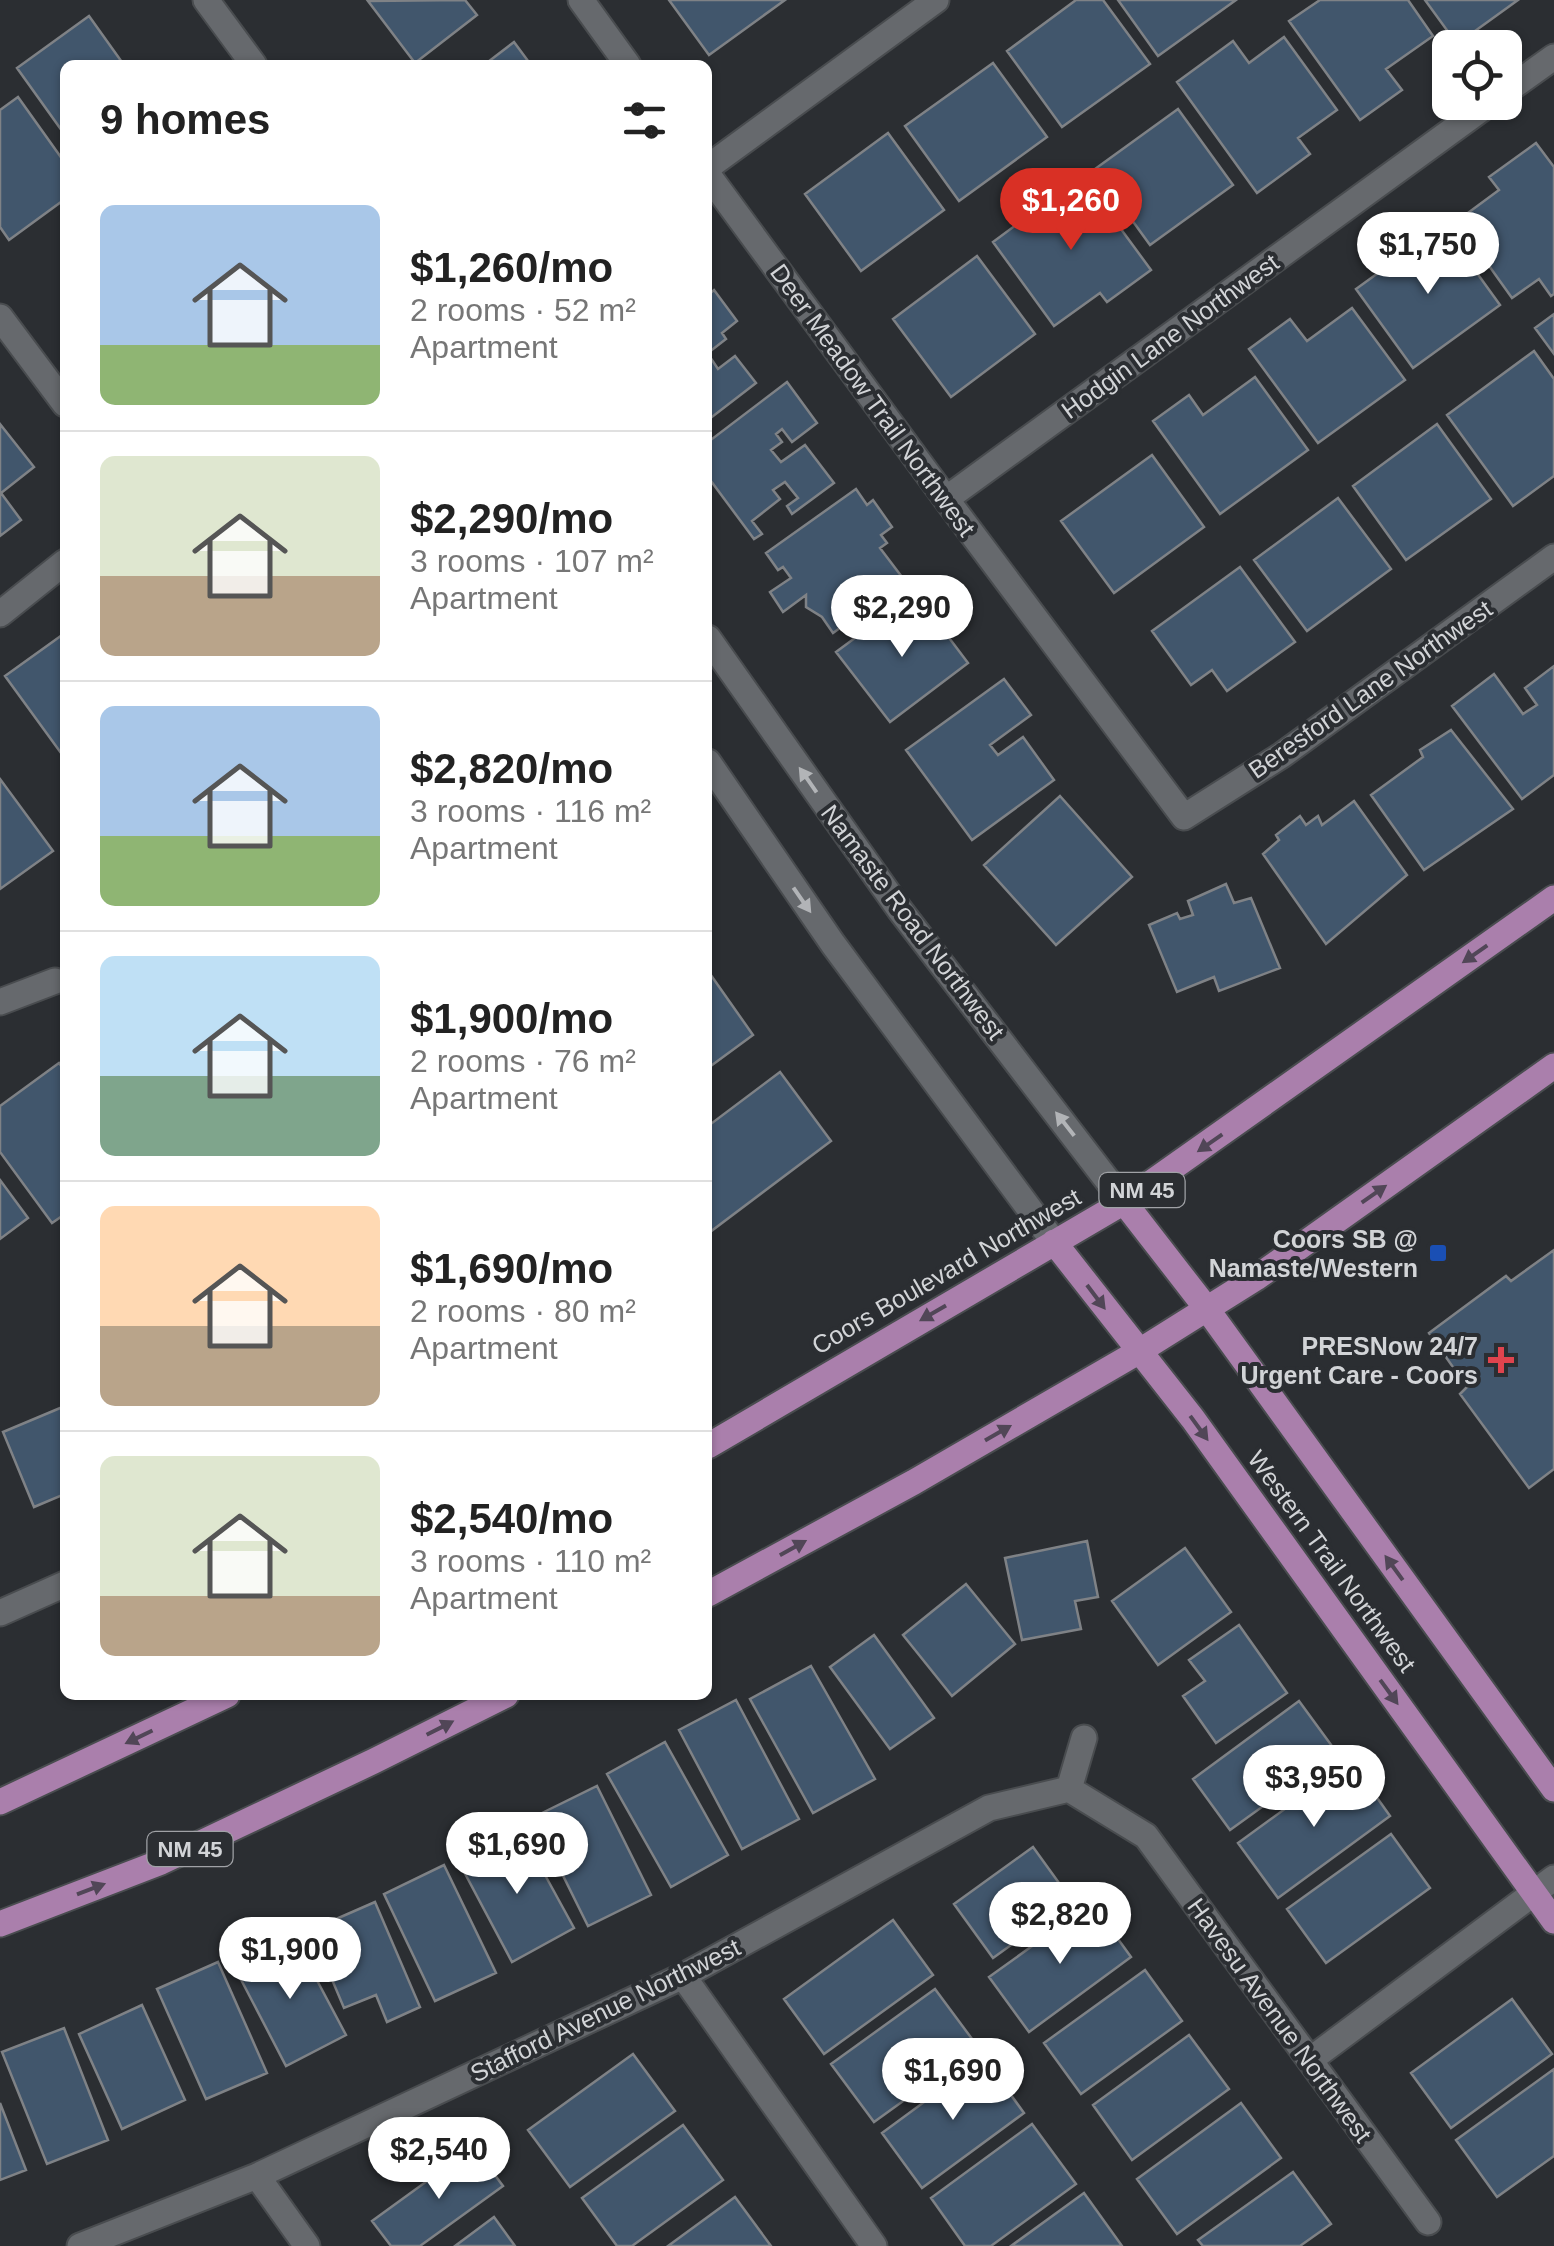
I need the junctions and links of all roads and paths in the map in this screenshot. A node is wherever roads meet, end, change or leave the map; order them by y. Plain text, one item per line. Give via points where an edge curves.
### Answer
1 (206, 0) edge
2 (582, 0) edge
3 (936, 0) edge
4 (1554, 57) edge
5 (250, 60) edge
6 (624, 60) edge
7 (1522, 80) edge
8 (1466, 120) edge
9 (712, 164) edge
10 (712, 180) edge
11 (0, 317) edge
12 (60, 397) edge
13 (946, 500) junction
14 (1554, 557) edge
15 (60, 566) edge
16 (0, 614) edge
17 (712, 644) edge
18 (712, 768) edge
19 (1184, 816) joint
20 (1554, 898) edge
21 (55, 980) dead end
22 (0, 1002) edge
23 (1554, 1066) edge
24 (1124, 1202) junction
25 (1054, 1242) junction
26 (1207, 1308) junction
27 (1138, 1352) junction
28 (712, 1444) edge
29 (60, 1586) edge
30 (712, 1592) edge
31 (0, 1613) edge
32 (216, 1700) edge
33 (496, 1700) edge
34 (1084, 1738) dead end
35 (1554, 1788) edge
36 (1069, 1789) junction
37 (0, 1802) edge
38 (1544, 1885) edge
39 (1554, 1921) edge
40 (0, 1924) edge
41 (683, 1976) junction
42 (1310, 2060) junction
43 (257, 2176) junction
44 (1428, 2222) dead end
45 (80, 2246) edge
46 (307, 2246) edge
47 (874, 2246) edge

1 - 5 street
2 - 6 street
3 - 9 street
4 - 7 street
8 - 13 street, Hodgin Lane Northwest
10 - 13 street, Deer Meadow Trail Northwest
11 - 12 street
13 - 19 street, Deer Meadow Trail Northwest
14 - 19 street, Beresford Lane Northwest via 1282,756
15 - 16 street
24 -> 17 street, Namaste Road Northwest via 900,910
18 -> 25 street
20 -> 24 main road, Coors Boulevard Northwest / NM 45
21 - 22 street
26 -> 23 main road
24 - 25 main road, Coors Boulevard Northwest / NM 45
24 - 26 main road, Western Trail Northwest
25 -> 27 main road, Western Trail Northwest
25 -> 28 main road, Coors Boulevard Northwest / NM 45
26 - 27 main road
35 -> 26 main road, Western Trail Northwest
30 -> 27 main road
27 -> 38 main road, Western Trail Northwest
29 - 31 street
32 -> 37 main road
40 -> 33 main road, NM 45 via 161,1862
34 - 36 street
36 - 41 street, Stafford Avenue Northwest via 989,1808
36 - 42 street, Havesu Avenue Northwest via 1146,1836
38 - 39 main road, Western Trail Northwest
38 - 42 street
41 - 43 street, Stafford Avenue Northwest
41 - 47 street
42 - 44 street, Havesu Avenue Northwest
43 - 45 street, Stafford Avenue Northwest
43 - 46 street

